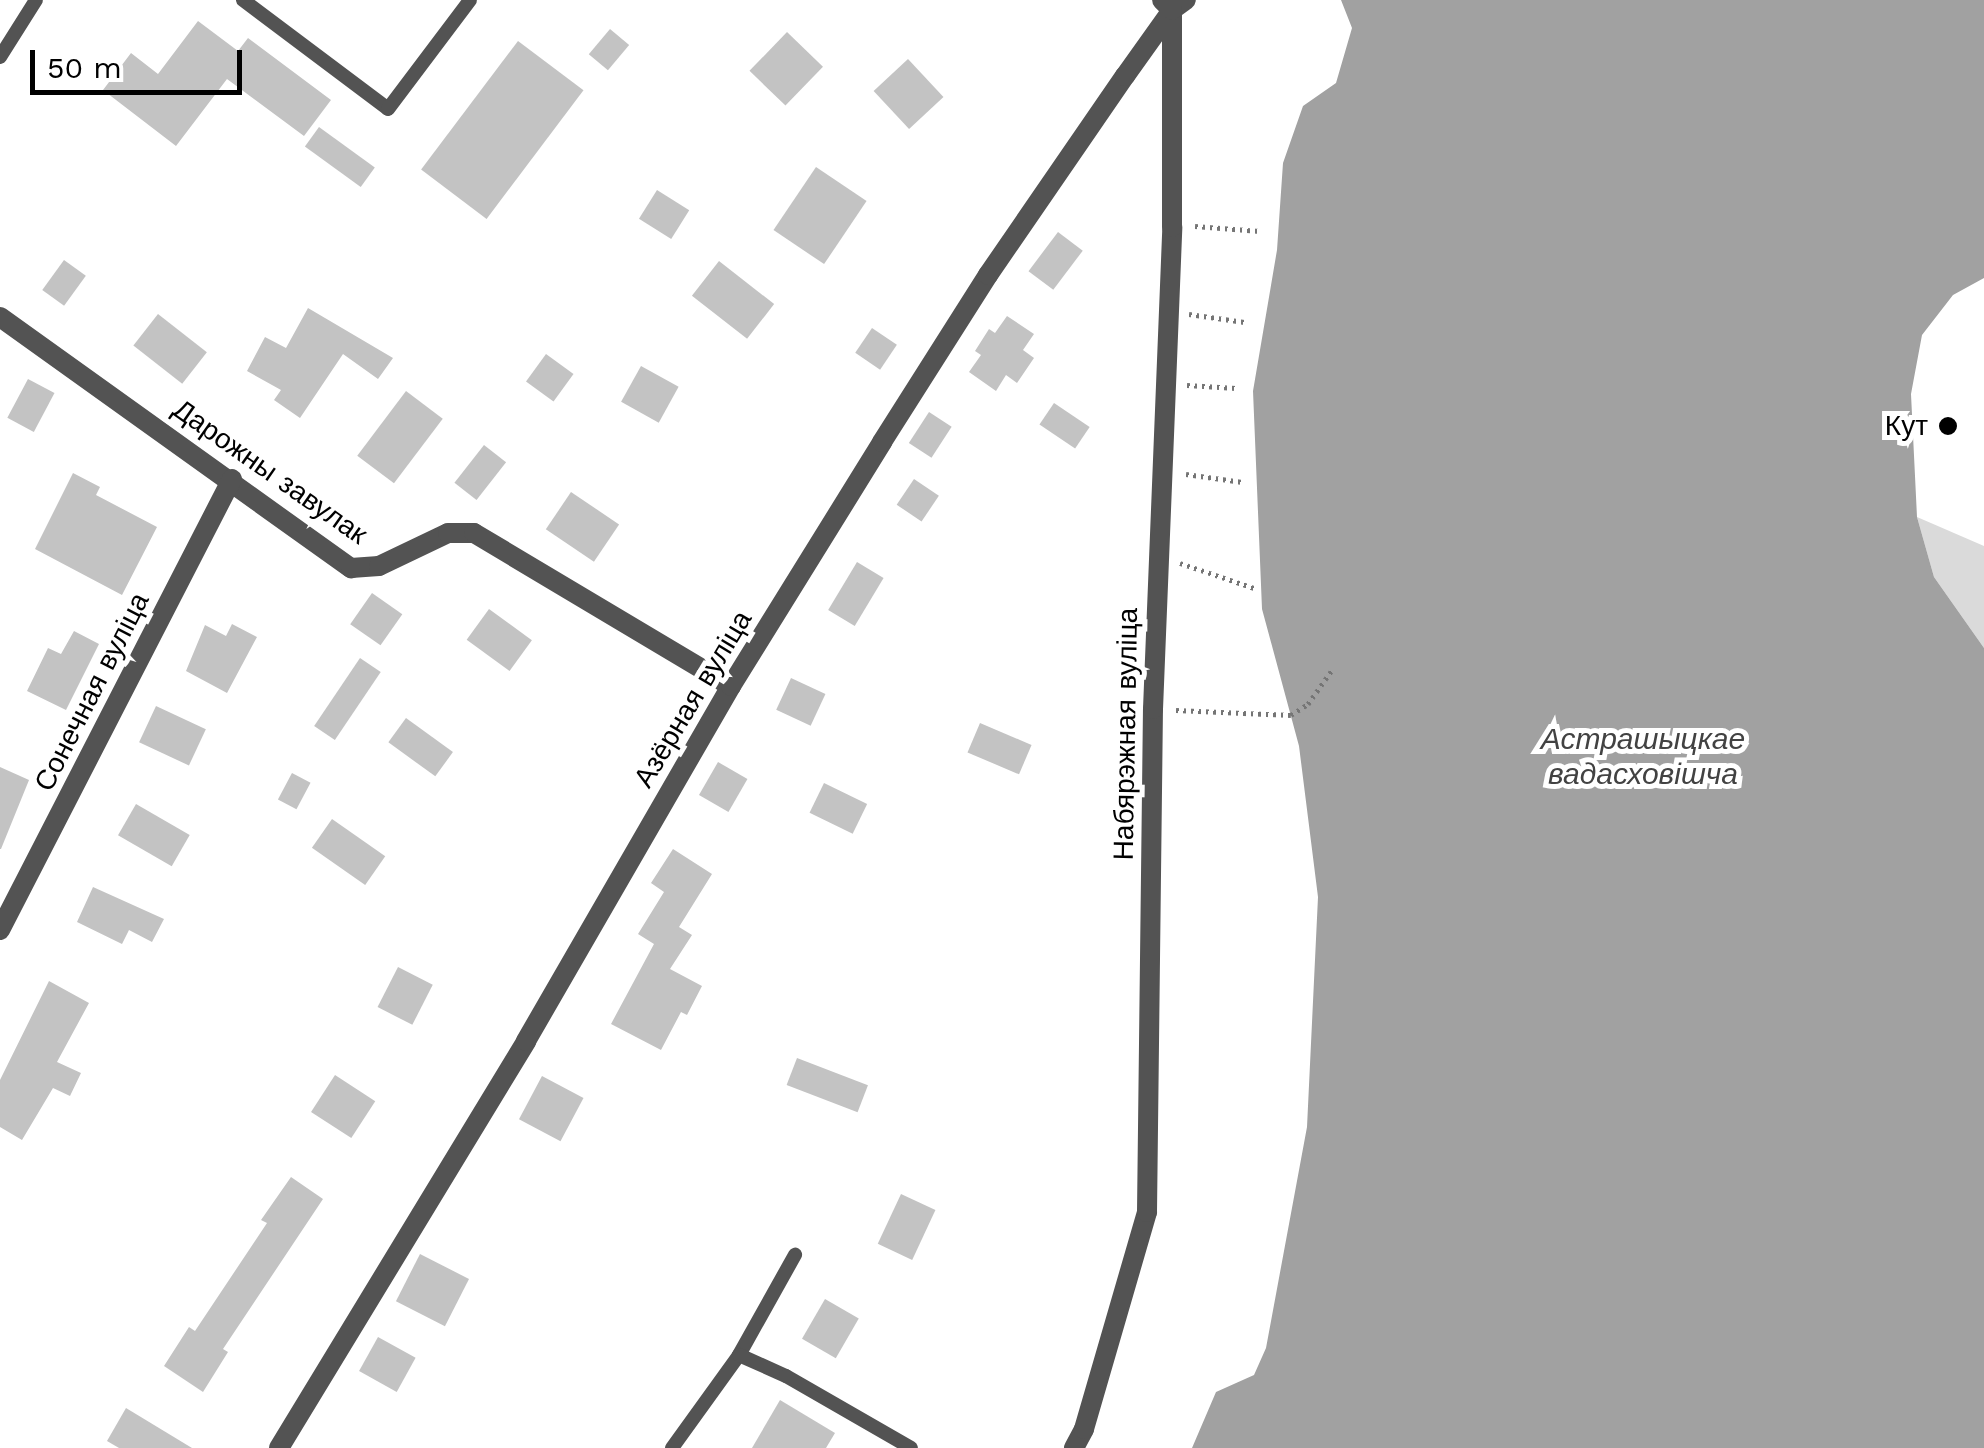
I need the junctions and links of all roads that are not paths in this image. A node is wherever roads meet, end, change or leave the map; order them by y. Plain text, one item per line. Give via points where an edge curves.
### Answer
1 (36, 0) edge
2 (243, 0) edge
3 (470, 0) edge
4 (1173, 3) edge
5 (0, 57) edge
6 (0, 318) edge
7 (232, 479) junction
8 (731, 686) junction
9 (0, 930) edge
10 (795, 1255) dead end
11 (739, 1355) junction
12 (279, 1448) edge
13 (672, 1448) edge
14 (912, 1448) edge
15 (1074, 1448) edge

1 - 5 lane
2 - 3 lane via 388,109
4 - 8 street, Азёрная вуліца via 988,275
4 - 15 street, Набярэжная вуліца via 1169,384 1153,709 1148,1212
6 - 7 street, Дарожны завулак
7 - 8 street, Дарожны завулак via 351,568 379,566 448,534 474,532
7 - 9 street, Сонечная вуліца
8 - 12 street, Азёрная вуліца
10 - 11 lane
11 - 13 lane
11 - 14 lane

